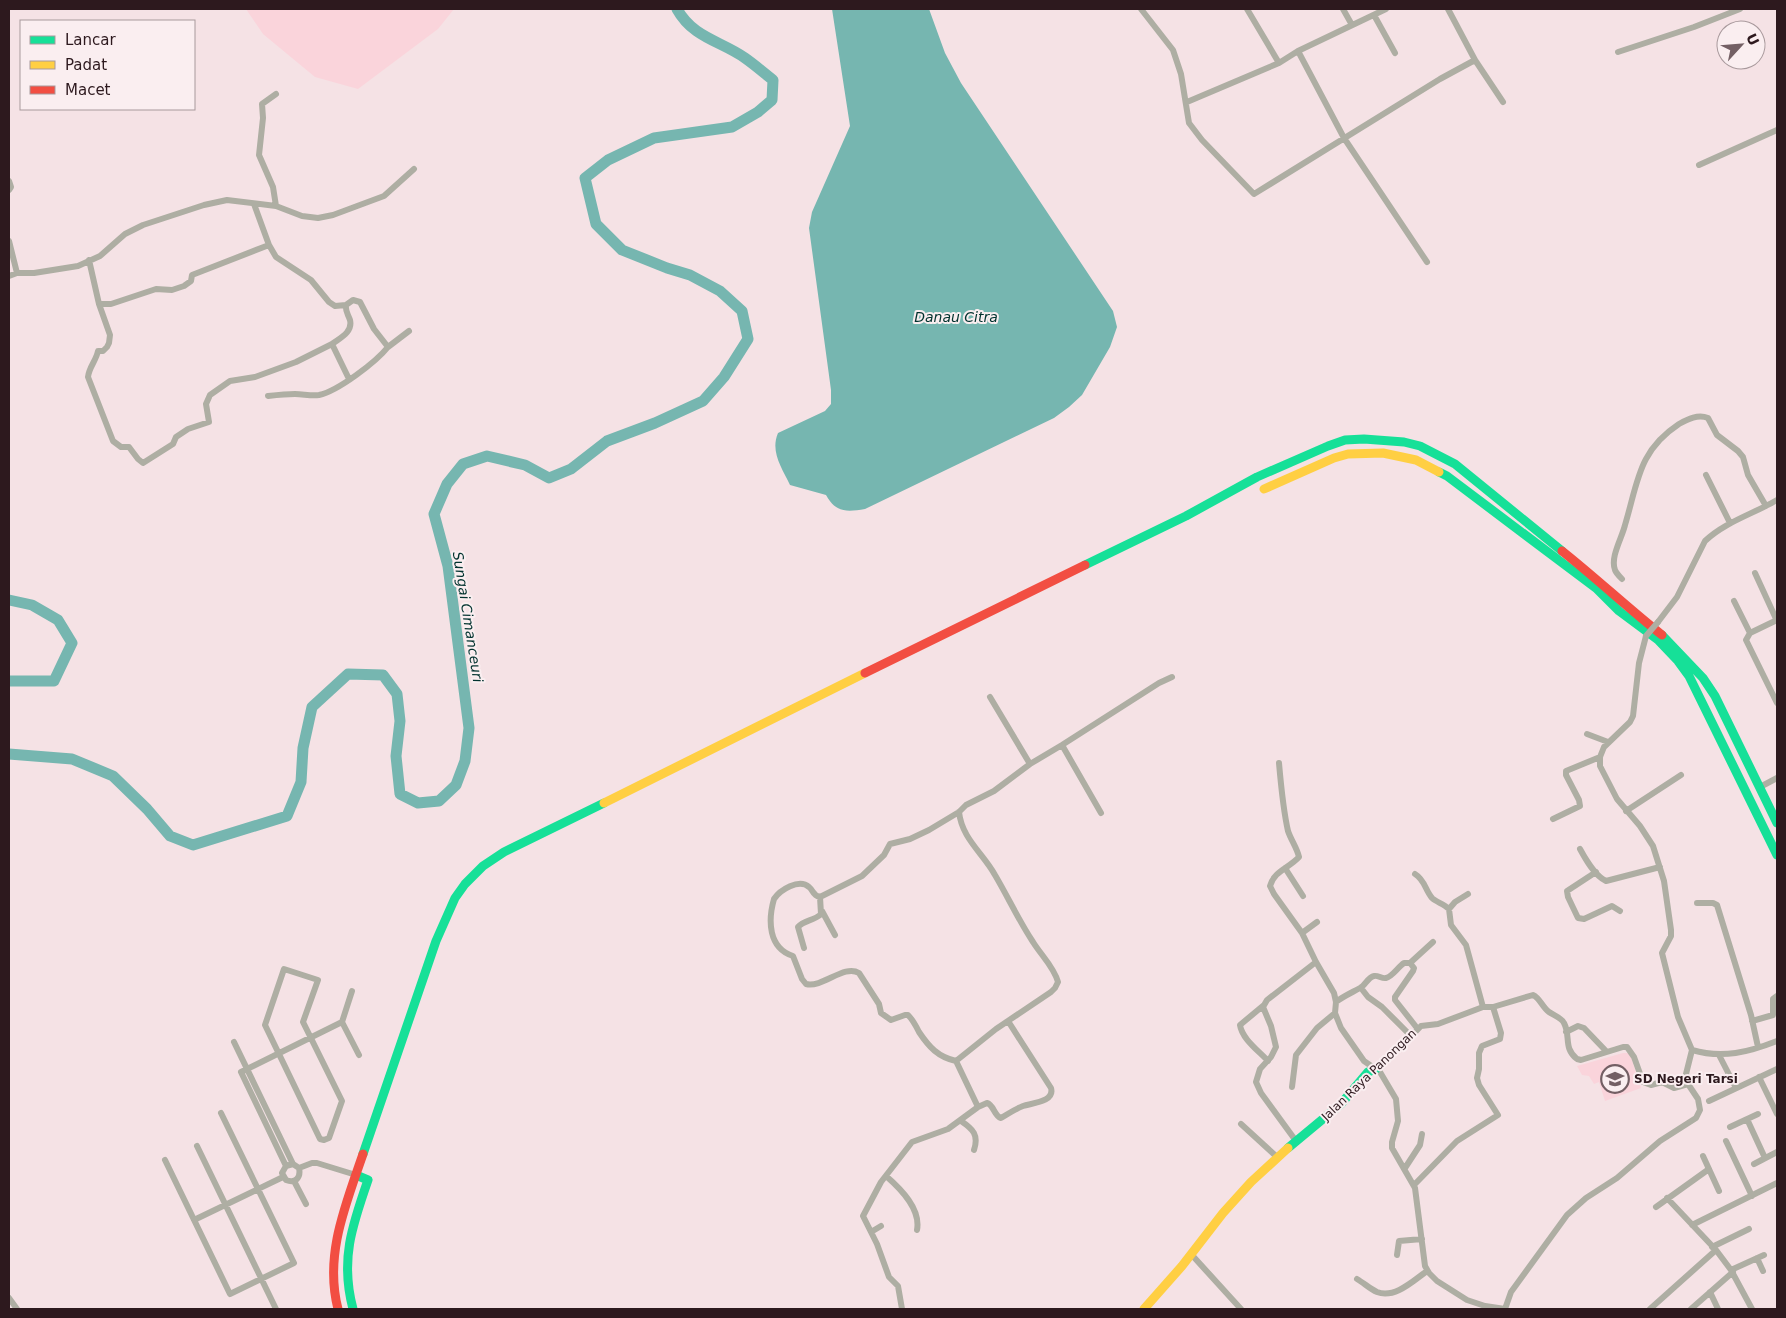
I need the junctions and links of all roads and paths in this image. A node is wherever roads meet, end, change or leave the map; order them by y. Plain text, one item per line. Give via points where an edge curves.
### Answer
1 (1141, 9) edge
2 (1247, 9) edge
3 (1343, 9) edge
4 (1386, 9) edge
5 (1448, 9) edge
6 (1740, 9) edge
7 (1374, 15) junction
8 (1352, 25) junction
9 (1298, 51) junction
10 (1618, 52) dead end
11 (1395, 53) dead end
12 (1475, 60) junction
13 (1279, 62) junction
14 (276, 94) dead end
15 (1186, 102) junction
16 (1502, 102) dead end
17 (1777, 130) edge
18 (1344, 138) junction
19 (1699, 165) dead end
20 (414, 169) dead end
21 (9, 181) edge
22 (9, 190) edge
23 (254, 204) junction
24 (276, 206) junction
25 (9, 241) edge
26 (269, 245) junction
27 (89, 260) junction
28 (1427, 262) dead end
29 (17, 273) junction
30 (9, 276) edge
31 (99, 304) junction
32 (346, 305) junction
33 (409, 331) dead end
34 (332, 344) junction
35 (388, 347) junction
36 (349, 379) junction
37 (268, 396) dead end
38 (1324, 447) junction
39 (1330, 460) junction
40 (1706, 476) dead end
41 (1264, 489) dead end
42 (1777, 500) edge
43 (1766, 506) junction
44 (1730, 523) junction
45 (1755, 573) dead end
46 (1622, 579) dead end
47 (1734, 601) dead end
48 (1777, 620) edge
49 (1750, 633) junction
50 (1172, 677) dead end
51 (990, 697) dead end
52 (1777, 703) edge
53 (1587, 734) dead end
54 (1608, 742) junction
55 (1062, 745) junction
56 (1600, 757) junction
57 (1279, 763) dead end
58 (1030, 764) junction
59 (1681, 775) dead end
60 (1777, 778) edge
61 (1760, 788) junction
62 (1748, 794) junction
63 (1626, 811) junction
64 (959, 812) junction
65 (1101, 813) dead end
66 (1553, 819) dead end
67 (1777, 823) edge
68 (1580, 849) dead end
69 (1777, 855) edge
70 (1660, 867) junction
71 (1284, 868) junction
72 (1596, 872) junction
73 (1416, 874) dead end
74 (1468, 894) dead end
75 (1303, 896) dead end
76 (820, 897) junction
77 (1697, 903) dead end
78 (1449, 909) junction
79 (1620, 910) dead end
80 (821, 912) junction
81 (1317, 922) dead end
82 (1302, 933) junction
83 (835, 934) dead end
84 (1433, 942) dead end
85 (804, 948) dead end
86 (1316, 962) junction
87 (1410, 963) junction
88 (1360, 988) junction
89 (352, 991) dead end
90 (1777, 996) edge
91 (1336, 1002) junction
92 (1264, 1005) junction
93 (1493, 1006) junction
94 (1483, 1007) junction
95 (1335, 1013) junction
96 (1008, 1021) junction
97 (1752, 1021) junction
98 (342, 1022) junction
99 (1418, 1028) junction
100 (1566, 1032) junction
101 (1411, 1036) junction
102 (310, 1038) junction
103 (1777, 1040) edge
104 (234, 1042) dead end
105 (1758, 1047) junction
106 (1692, 1050) junction
107 (1606, 1052) junction
108 (279, 1053) junction
109 (359, 1055) dead end
110 (1719, 1055) junction
111 (1268, 1060) junction
112 (956, 1062) junction
113 (1376, 1068) junction
114 (247, 1069) junction
115 (1777, 1069) edge
116 (1759, 1078) junction
117 (1688, 1084) junction
118 (1292, 1087) dead end
119 (1736, 1088) junction
120 (1709, 1101) dead end
121 (978, 1107) junction
122 (221, 1113) dead end
123 (1758, 1114) dead end
124 (1777, 1114) edge
125 (1747, 1119) junction
126 (961, 1121) junction
127 (1241, 1124) dead end
128 (1730, 1127) dead end
129 (1422, 1134) dead end
130 (1296, 1141) junction
131 (1726, 1141) dead end
132 (196, 1146) dead end
133 (974, 1150) dead end
134 (1777, 1152) edge
135 (1703, 1156) dead end
136 (1277, 1157) junction
137 (1765, 1158) junction
138 (165, 1160) dead end
139 (1754, 1164) dead end
140 (289, 1165) junction
141 (299, 1168) junction
142 (1404, 1168) junction
143 (1709, 1169) junction
144 (356, 1175) junction
145 (886, 1176) junction
146 (283, 1177) junction
147 (294, 1181) junction
148 (1777, 1184) edge
149 (1414, 1185) junction
150 (258, 1189) junction
151 (1719, 1191) dead end
152 (1752, 1196) junction
153 (1667, 1198) junction
154 (306, 1204) dead end
155 (225, 1205) junction
156 (1656, 1207) dead end
157 (194, 1220) junction
158 (1692, 1225) junction
159 (882, 1226) dead end
160 (1749, 1229) dead end
161 (917, 1230) dead end
162 (871, 1232) junction
163 (1422, 1239) junction
164 (1714, 1248) junction
165 (1191, 1254) junction
166 (1398, 1255) dead end
167 (1428, 1271) junction
168 (1732, 1271) junction
169 (1763, 1271) dead end
170 (262, 1279) junction
171 (1357, 1279) dead end
172 (1710, 1292) junction
173 (9, 1298) edge
174 (17, 1309) edge
175 (276, 1309) edge
176 (338, 1309) edge
177 (353, 1309) edge
178 (902, 1309) edge
179 (1144, 1309) edge
180 (1241, 1309) edge
181 (1505, 1309) edge
182 (1650, 1309) edge
183 (1691, 1309) edge
184 (1718, 1309) edge
185 (1752, 1309) edge

1 - 15 street via 1173,50
2 - 13 street
3 - 8 street
4 - 7 street
5 - 12 street
6 - 10 street
7 - 8 street
7 - 11 street
8 - 9 street
9 - 13 street
9 - 18 street
12 - 16 street
12 - 18 street
13 - 15 street
14 - 24 street via 262,104 259,155 273,188
15 - 18 street via 1189,123 1254,194
17 - 19 street
18 - 28 street
20 - 24 street via 384,196 333,215 318,218 302,216
21 - 22 street
23 - 24 street
23 - 26 street
23 - 27 street via 227,200 143,225 125,234 100,256
25 - 29 street
26 - 31 street via 192,275 191,281 184,286
26 - 32 street via 276,258 311,280 329,302 335,306
27 - 29 street via 78,266
27 - 31 street
29 - 30 street
31 - 34 street via 110,335 109,343 104,351 98,351 88,377 114,441 121,447 129,447 143,463 173,444 176,437 209,422 206,404 210,395 230,381 255,377
32 - 34 street via 349,328
32 - 35 street via 354,300 360,302
33 - 35 street
34 - 36 street
35 - 36 street
36 - 37 street via 321,394
38 - 39 street
38 - 61 street via 1345,440 1404,442 1420,446 1455,464 1603,584 1684,656 1715,696
38 - 144 street via 1257,477 1186,516 495,857 466,883 443,923
39 - 41 street
39 - 62 street via 1348,454 1383,453 1416,460 1433,468 1597,589 1678,661 1689,676
40 - 44 street
42 - 43 street
43 - 44 street
43 - 46 street via 1748,476 1743,457 1717,435 1708,418 1702,416 1685,420 1666,433 1654,447 1637,477 1614,558 1615,570
44 - 54 street, bridge via 1705,542 1677,597 1646,636 1639,663 1633,716
45 - 48 street
47 - 49 street
48 - 49 street
49 - 52 street via 1746,640
50 - 55 street
51 - 58 street
53 - 54 street
54 - 56 street
55 - 58 street
55 - 65 street
56 - 63 street via 1606,779
56 - 66 street via 1566,771 1580,806
57 - 71 street via 1289,833 1299,857
58 - 64 street
59 - 63 street
60 - 61 street
61 - 62 street
61 - 67 street
62 - 69 street
63 - 70 street via 1648,837
64 - 76 street via 917,836 890,844 884,855 862,876
64 - 96 street via 966,836 995,874 1058,979 1051,992
68 - 72 street
70 - 72 street via 1606,881
70 - 106 street via 1671,930 1662,954 1678,1017
71 - 75 street
71 - 82 street via 1275,875 1270,886
72 - 79 street via 1568,891 1578,918 1584,919 1612,906
73 - 78 street via 1433,899
74 - 78 street
76 - 80 street
76 - 112 street via 801,884 777,894 772,905 772,938 782,951 793,956 806,984 812,985 848,971 859,972 881,1013 891,1020 908,1015 938,1054
77 - 97 street via 1713,902 1717,906
78 - 94 street via 1451,925 1468,950
80 - 83 street
80 - 85 street via 817,918 798,927
81 - 82 street
82 - 86 street
84 - 87 street
86 - 91 street
86 - 92 street
87 - 88 street via 1404,963 1388,977 1372,977
87 - 99 street via 1413,971 1395,1000
88 - 91 street
88 - 101 street
89 - 98 street
90 - 97 street via 1772,1001 1773,1015
91 - 95 street
92 - 111 street via 1276,1044
92 - 111 street via 1240,1025 1240,1030
93 - 94 street, Jalan Raya Panongan
93 - 100 street, Jalan Raya Panongan via 1535,996 1548,1011 1563,1021
93 - 149 street via 1500,1038 1482,1046 1477,1078 1498,1115 1457,1141
94 - 99 street, Jalan Raya Panongan
95 - 113 street via 1360,1056
95 - 118 street via 1317,1028 1296,1054
96 - 112 street
96 - 121 street via 1052,1094 1001,1118 989,1103
97 - 105 street
98 - 102 street
98 - 109 street
99 - 101 street, Jalan Raya Panongan
100 - 107 street via 1578,1026 1584,1028
100 - 107 street, Jalan Raya Panongan via 1568,1047 1577,1059
101 - 113 street, Jalan Raya Panongan
102 - 108 street
102 - 108 street via 303,1022 318,980 284,969 265,1025
102 - 108 street via 342,1101 329,1138 320,1139
103 - 105 street
104 - 114 street
105 - 110 street via 1747,1052
106 - 110 street
106 - 117 street via 1686,1074
107 - 117 street, Jalan Raya Panongan via 1623,1047 1629,1049 1640,1077 1648,1085 1662,1082 1674,1088
108 - 114 street
110 - 119 street
111 - 130 street via 1260,1069 1256,1082
112 - 121 street
113 - 130 street, Jalan Raya Panongan via 1368,1072 1341,1104
113 - 142 street via 1397,1102 1398,1122 1392,1148
114 - 140 street
115 - 116 street
116 - 119 street
116 - 124 street
117 - 181 street via 1698,1099 1698,1115 1567,1215 1511,1292
119 - 120 street
121 - 126 street
122 - 150 street
123 - 125 street
125 - 128 street
125 - 137 street
126 - 133 street via 976,1135
126 - 145 street via 939,1134 912,1142
127 - 136 street
129 - 142 street via 1420,1144
130 - 136 street, Jalan Raya Panongan
131 - 152 street
132 - 155 street
134 - 137 street
135 - 143 street
136 - 165 street, Jalan Raya Panongan via 1223,1212
137 - 139 street
138 - 157 street
140 - 141 street
140 - 146 street via 282,1173
141 - 144 street via 317,1163
141 - 147 street via 300,1173
142 - 149 street
143 - 151 street
143 - 153 street
144 - 176 street via 335,1241 332,1262
144 - 177 street via 368,1180 345,1262
145 - 161 street via 916,1212
145 - 162 street via 863,1216
146 - 147 street
146 - 150 street
147 - 154 street
148 - 152 street
149 - 163 street
150 - 155 street
150 - 170 street via 294,1263
152 - 158 street
153 - 156 street
153 - 158 street
155 - 157 street
155 - 170 street
157 - 170 street via 230,1294
158 - 164 street
159 - 162 street
160 - 164 street
162 - 178 street via 889,1277 898,1286
163 - 166 street via 1399,1241
163 - 167 street
164 - 168 street
164 - 182 street
165 - 179 street, Jalan Raya Panongan
165 - 180 street
167 - 171 street via 1387,1294 1376,1292
167 - 181 street via 1437,1281 1467,1300
168 - 169 street via 1760,1257
168 - 172 street
168 - 185 street
170 - 175 street
172 - 183 street
172 - 184 street
173 - 174 street

